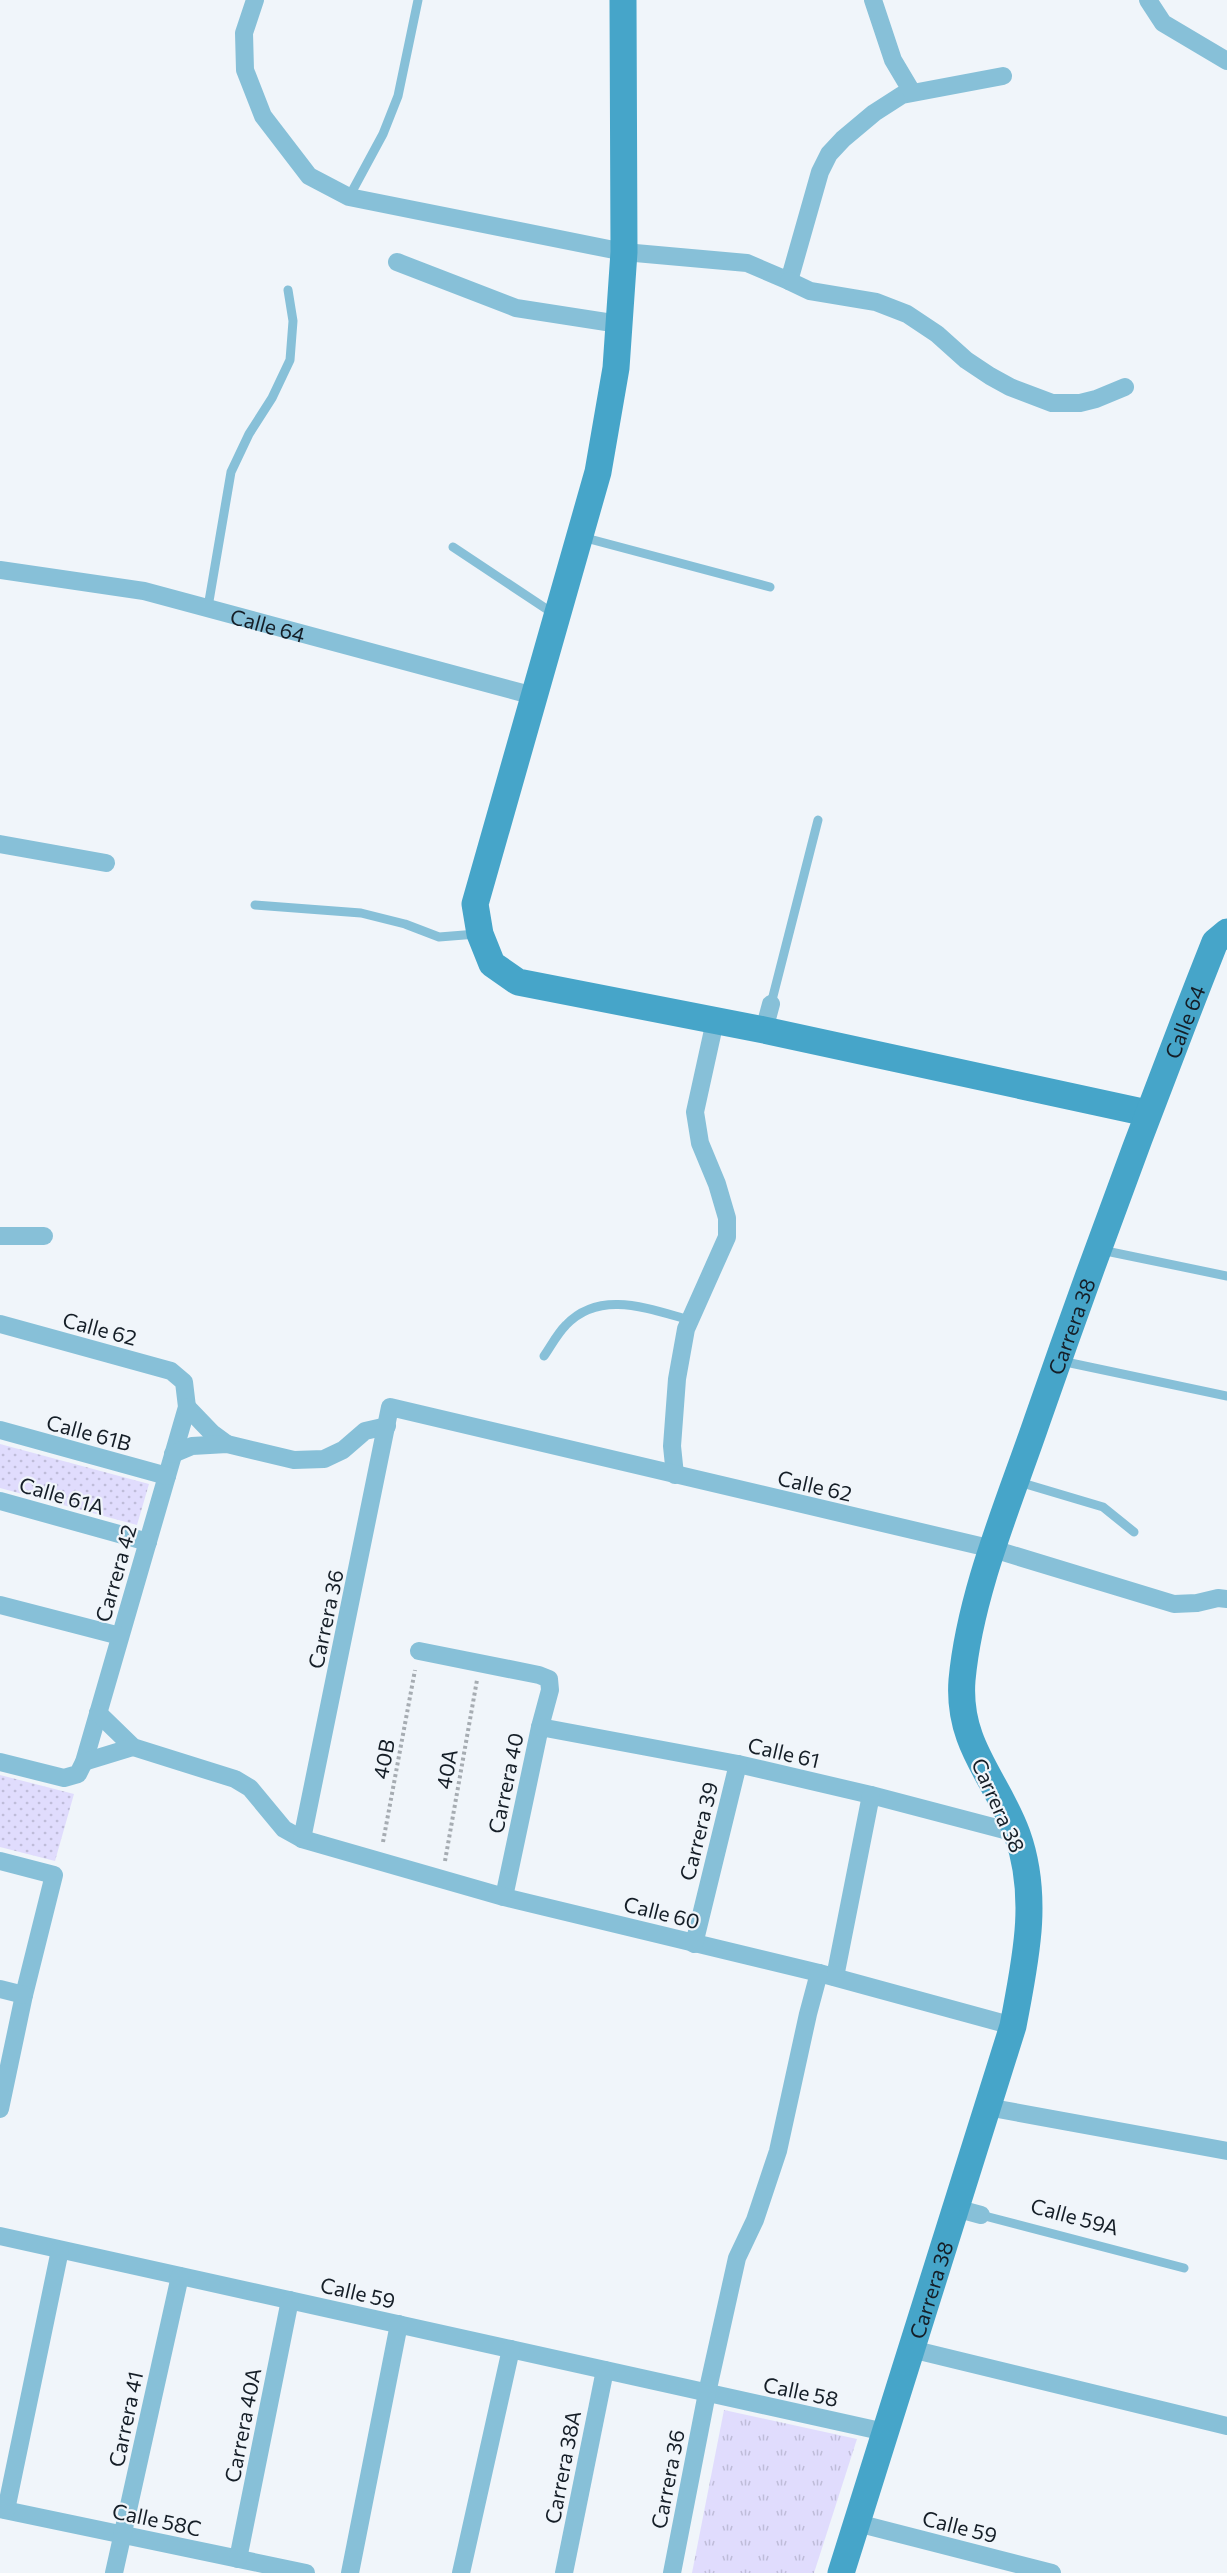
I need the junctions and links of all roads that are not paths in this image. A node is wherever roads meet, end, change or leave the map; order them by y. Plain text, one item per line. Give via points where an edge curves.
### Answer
1 (255, 0) edge
2 (417, 0) edge
3 (623, 0) edge
4 (873, 0) edge
5 (1148, 0) edge
6 (1227, 61) edge
7 (1003, 75) dead end
8 (912, 92) junction
9 (349, 196) junction
10 (624, 252) junction
11 (397, 262) dead end
12 (789, 281) junction
13 (288, 290) dead end
14 (619, 324) junction
15 (1125, 387) dead end
16 (580, 537) junction
17 (453, 547) dead end
18 (0, 570) edge
19 (770, 587) dead end
20 (208, 607) junction
21 (557, 616) junction
22 (534, 696) junction
23 (818, 820) dead end
24 (0, 844) edge
25 (106, 863) dead end
26 (255, 904) dead end
27 (1227, 932) edge
28 (480, 934) junction
29 (771, 1004) joint
30 (715, 1021) junction
31 (764, 1030) junction
32 (1147, 1113) junction
33 (0, 1236) edge
34 (44, 1236) dead end
35 (1098, 1250) junction
36 (1227, 1276) edge
37 (690, 1320) junction
38 (0, 1324) edge
39 (544, 1356) dead end
40 (1059, 1360) junction
41 (184, 1382) joint
42 (1227, 1396) edge
43 (187, 1407) junction
44 (390, 1407) joint
45 (387, 1426) junction
46 (0, 1430) edge
47 (227, 1443) junction
48 (173, 1454) junction
49 (675, 1475) junction
50 (167, 1476) junction
51 (1016, 1482) junction
52 (0, 1501) edge
53 (1134, 1532) dead end
54 (147, 1542) junction
55 (993, 1549) junction
56 (1227, 1599) edge
57 (0, 1605) edge
58 (120, 1636) junction
59 (418, 1657) road end
60 (98, 1713) junction
61 (540, 1726) junction
62 (133, 1747) junction
63 (0, 1762) edge
64 (738, 1764) junction
65 (81, 1768) junction
66 (871, 1795) junction
67 (1016, 1833) junction
68 (302, 1839) junction
69 (0, 1862) edge
70 (504, 1896) junction
71 (694, 1944) junction
72 (827, 1975) junction
73 (0, 1989) edge
74 (24, 1995) junction
75 (1012, 2026) junction
76 (987, 2107) junction
77 (0, 2109) edge
78 (1227, 2151) edge
79 (955, 2208) junction
80 (981, 2215) joint
81 (0, 2236) edge
82 (60, 2250) junction
83 (1184, 2268) dead end
84 (180, 2276) junction
85 (290, 2300) junction
86 (399, 2324) junction
87 (511, 2349) junction
88 (911, 2349) junction
89 (605, 2370) junction
90 (706, 2393) junction
91 (1227, 2426) edge
92 (885, 2432) junction
93 (3, 2510) edge
94 (857, 2523) junction
95 (122, 2534) junction
96 (238, 2559) junction
97 (114, 2573) edge
98 (306, 2573) edge
99 (350, 2573) edge
100 (461, 2573) edge
101 (564, 2573) edge
102 (672, 2573) edge
103 (841, 2573) edge
104 (1052, 2573) edge

1 - 9 street via 244,33 245,70 263,116 309,176
2 - 9 lane via 398,96 383,134
3 - 10 main road
4 - 8 street via 893,60
5 - 6 street via 1163,24
7 - 8 street
8 - 12 street via 874,113 829,154 820,172
9 - 10 street
10 - 12 street via 747,263
10 - 14 main road
11 - 14 street via 516,308
12 - 15 street via 810,291 876,302 907,315 990,376 1052,403 1080,403
13 - 20 lane via 293,321 290,360 231,472
14 - 16 main road via 616,368 598,472
16 - 19 lane
16 - 21 main road
17 - 21 lane
18 - 20 street, Calle 64 via 144,591
20 - 22 street, Calle 64
21 - 22 main road
22 - 28 main road via 476,904
23 - 29 lane
24 - 25 street
26 - 28 lane via 362,913 439,938
27 - 32 main road, Calle 64 via 1215,942
28 - 30 main road via 492,964 518,982
29 - 31 street
30 - 31 main road
30 - 37 street via 695,1112 700,1143 727,1218 727,1238
31 - 32 main road
32 - 35 main road, Carrera 38
33 - 34 street
35 - 36 lane
35 - 40 main road, Carrera 38
37 - 39 lane via 609,1303 586,1310 566,1325
37 - 49 street via 677,1379 672,1446
38 - 41 street, Calle 62 via 171,1371
40 - 42 lane
40 - 51 main road, Carrera 38
41 - 43 street, Carrera 42
43 - 47 street
43 - 48 street, Carrera 42
44 - 45 street, Carrera 36
44 - 49 street, Calle 62
45 - 47 street via 365,1431 343,1450 324,1459 294,1460
45 - 68 street, Carrera 36
46 - 50 street, Calle 61B
47 - 48 street via 192,1446
48 - 50 street, Carrera 42
49 - 55 street, Calle 62
50 - 54 street, Carrera 42
51 - 53 lane via 1103,1507
51 - 55 main road, Carrera 38
52 - 54 street, Calle 61A
54 - 58 street, Carrera 42
55 - 56 street, Calle 62 via 1174,1604
55 - 67 main road, Carrera 38 via 967,1638 962,1684 965,1729
57 - 58 street
58 - 60 street, Carrera 42
59 - 61 street, Carrera 40 via 479,1664 549,1679 550,1690
60 - 62 street
60 - 65 street, Carrera 42
61 - 64 street, Calle 61
61 - 70 street, Carrera 40
62 - 65 street
62 - 68 street, Calle 60 via 235,1779 250,1788 284,1829
63 - 65 street via 64,1778
64 - 66 street, Calle 61
64 - 71 street, Carrera 39
66 - 67 street, Calle 61
66 - 72 street, Carrera 36
67 - 75 main road, Carrera 38 via 1028,1875 1030,1912
68 - 70 street, Calle 60
69 - 74 street via 54,1875
70 - 71 street, Calle 60
71 - 72 street, Calle 60
72 - 75 street, Calle 60
72 - 90 street, Carrera 36 via 808,2014 778,2151 755,2220 737,2258
73 - 74 street
74 - 77 street
75 - 76 main road, Carrera 38
76 - 78 street
76 - 79 main road, Carrera 38
79 - 80 street, Calle 59A
79 - 88 main road, Carrera 38
80 - 83 lane, Calle 59A
81 - 82 street, Calle 59
82 - 84 street, Calle 59
82 - 93 street
84 - 85 street, Calle 59
84 - 95 street, Carrera 41
85 - 86 street, Calle 59
85 - 96 street, Carrera 40A
86 - 87 street, Calle 59
86 - 99 street
87 - 89 street, Calle 59
87 - 100 street
88 - 91 street
88 - 92 main road, Carrera 38
89 - 90 street, Calle 59
89 - 101 street, Carrera 38A
90 - 92 street, Calle 58
90 - 102 street, Carrera 36
92 - 94 main road, Carrera 38
93 - 95 street, Calle 58C
94 - 103 main road, Carrera 38
94 - 104 street, Calle 59
95 - 96 street, Calle 58C
95 - 97 street, Carrera 41
96 - 98 street, Calle 58C

